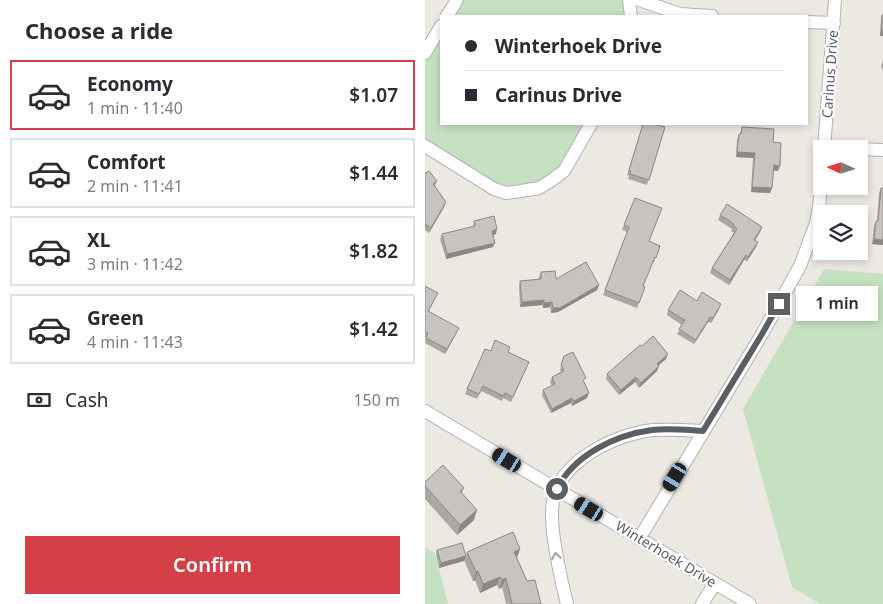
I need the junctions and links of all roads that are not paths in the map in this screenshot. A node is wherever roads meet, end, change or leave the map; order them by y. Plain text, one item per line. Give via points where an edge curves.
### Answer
1 (457, 0) edge
2 (629, 0) edge
3 (639, 0) edge
4 (835, 0) edge
5 (448, 15) edge
6 (631, 15) edge
7 (678, 15) edge
8 (808, 22) edge
9 (834, 23) junction
10 (440, 28) edge
11 (425, 53) edge
12 (590, 125) edge
13 (825, 140) edge
14 (425, 146) edge
15 (868, 149) edge
16 (883, 150) edge
17 (820, 195) edge
18 (425, 411) edge
19 (703, 431) junction
20 (557, 489) junction
21 (639, 539) junction
22 (715, 583) junction
23 (567, 604) edge
24 (702, 604) edge
25 (750, 604) edge

1 - 5 street
2 - 6 street
3 - 7 street
4 - 9 street, Carinus Drive
8 - 9 street
9 - 13 street, Carinus Drive
10 - 11 street
12 - 14 street via 564,171 539,188 506,193 494,189
15 - 16 street
17 - 19 street via 816,223 800,266
18 - 20 street, Winterhoek Drive
19 - 20 street via 652,430 620,438 572,467
19 - 21 street
20 - 21 street, Winterhoek Drive
23 -> 20 street via 557,562 553,523 553,499
21 - 22 street, Winterhoek Drive
22 - 24 street
22 - 25 street, Winterhoek Drive

